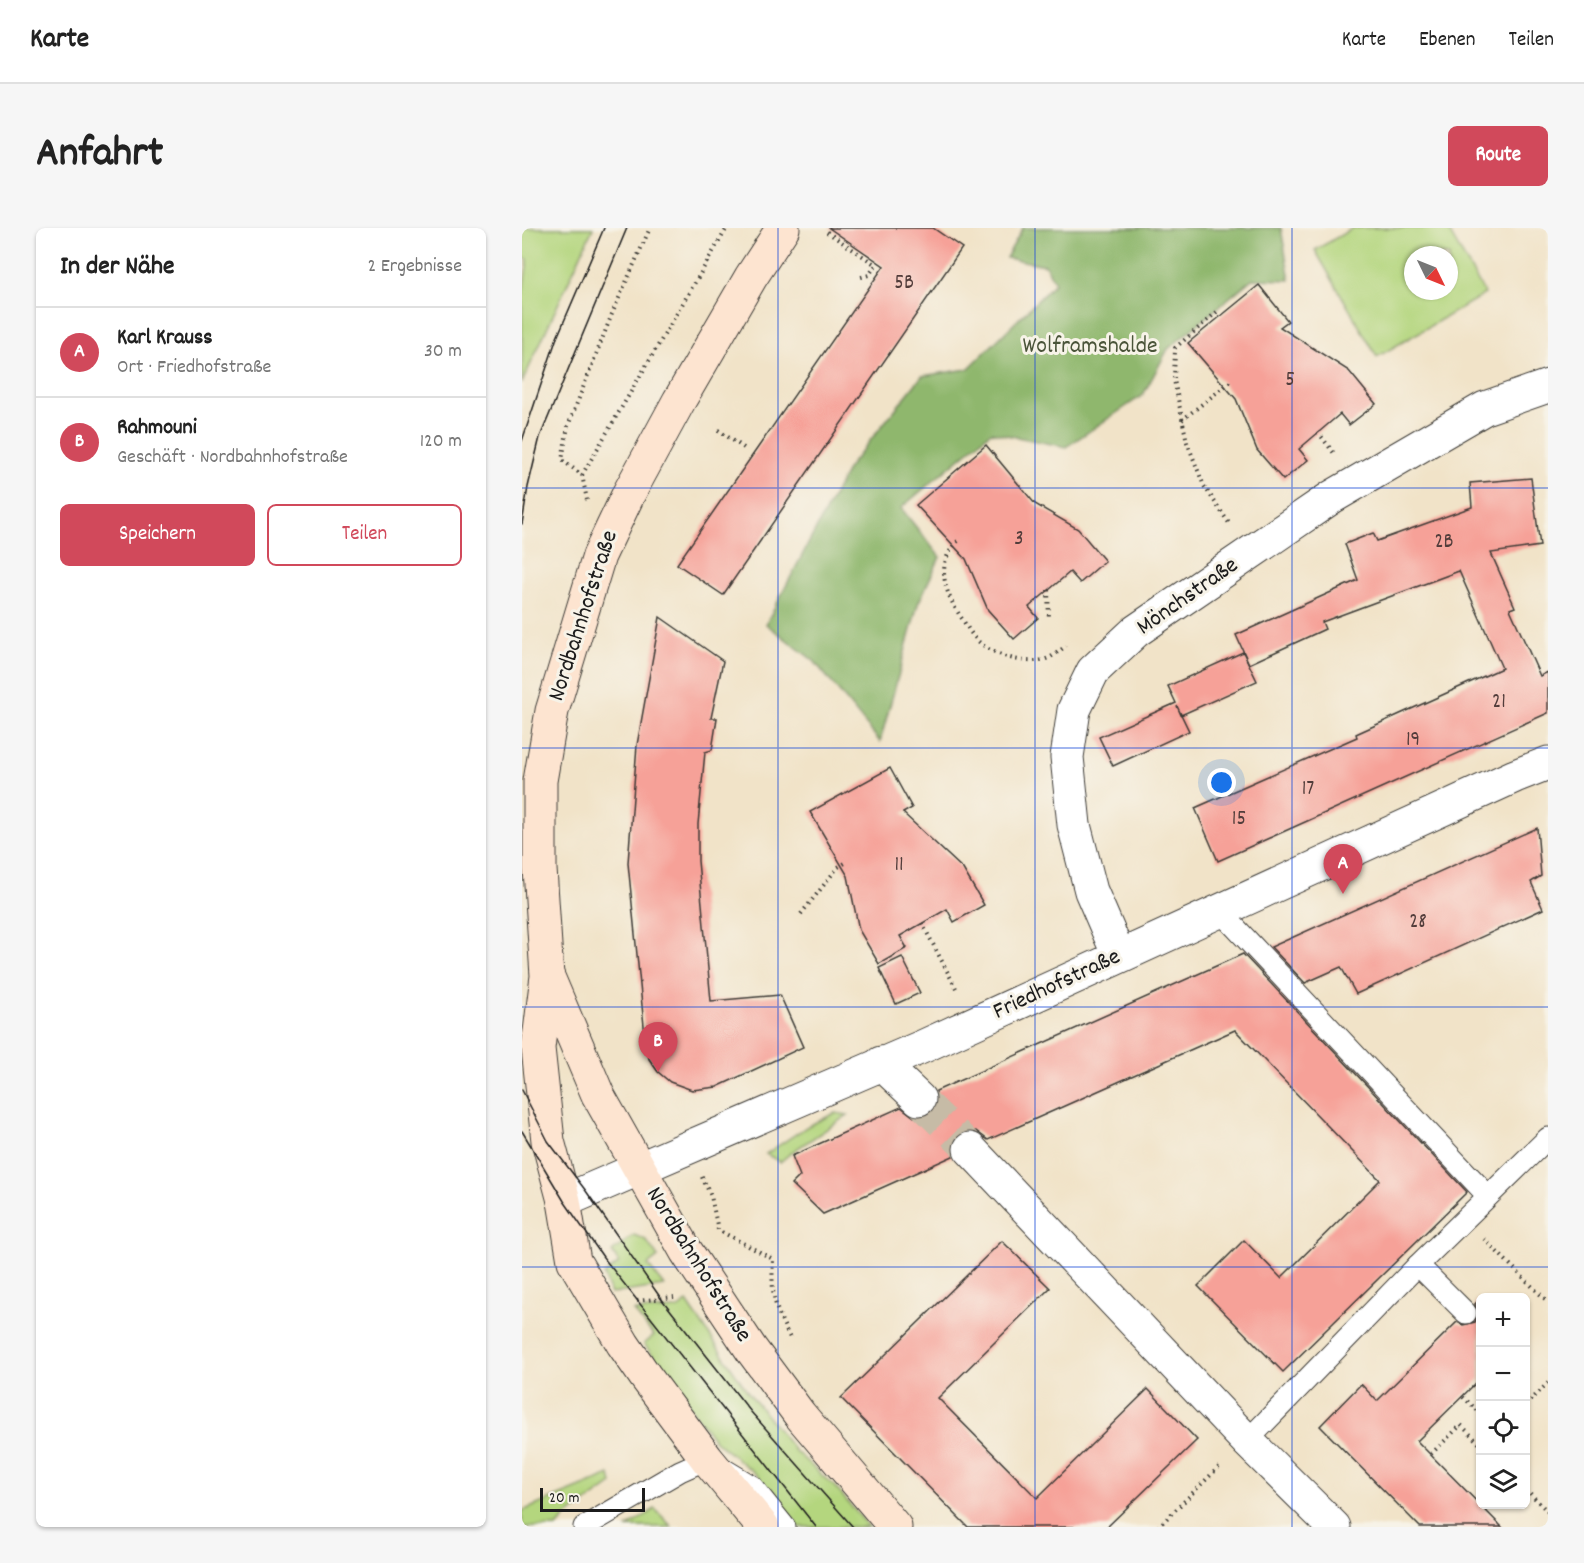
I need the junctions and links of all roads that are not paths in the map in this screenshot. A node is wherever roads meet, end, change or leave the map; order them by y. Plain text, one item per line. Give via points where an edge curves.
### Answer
1 (783, 228) edge
2 (1548, 386) edge
3 (1548, 764) edge
4 (1220, 910) junction
5 (1119, 957) junction
6 (547, 976) junction
7 (881, 1064) junction
8 (919, 1099) tunnel mouth
9 (1548, 1138) edge
10 (970, 1149) tunnel mouth
11 (638, 1170) junction
12 (1488, 1196) junction
13 (564, 1201) junction
14 (1418, 1265) junction
15 (1466, 1313) dead end
16 (1247, 1441) junction
17 (707, 1459) junction
18 (584, 1527) edge
19 (763, 1527) edge
20 (785, 1527) edge
21 (895, 1527) edge
22 (1334, 1527) edge

1 - 6 street, Nordbahnhofstraße via 679,401 599,556 552,711 540,781 540,869
2 - 5 street, Mönchstraße via 1485,408 1332,497 1136,631 1093,671 1074,710 1067,758 1074,825 1091,891
3 - 4 street, Friedhofstraße
4 - 5 street, Friedhofstraße
4 - 12 lane
5 - 7 street, Friedhofstraße
6 - 11 street, Nordbahnhofstraße via 598,1095
6 - 13 street, Nordbahnhofstraße via 538,1048 548,1141
7 - 8 street
7 - 11 street, Friedhofstraße
9 - 12 lane
10 - 16 street
11 - 13 street, Friedhofstraße
11 - 21 street, Nordbahnhofstraße via 751,1349 800,1415
12 - 14 lane
13 - 17 street, Nordbahnhofstraße via 574,1261 623,1344
14 - 15 lane
14 - 16 lane
16 - 22 street
17 - 18 lane
17 - 19 street, Nordbahnhofstraße
17 - 20 lane via 752,1486

